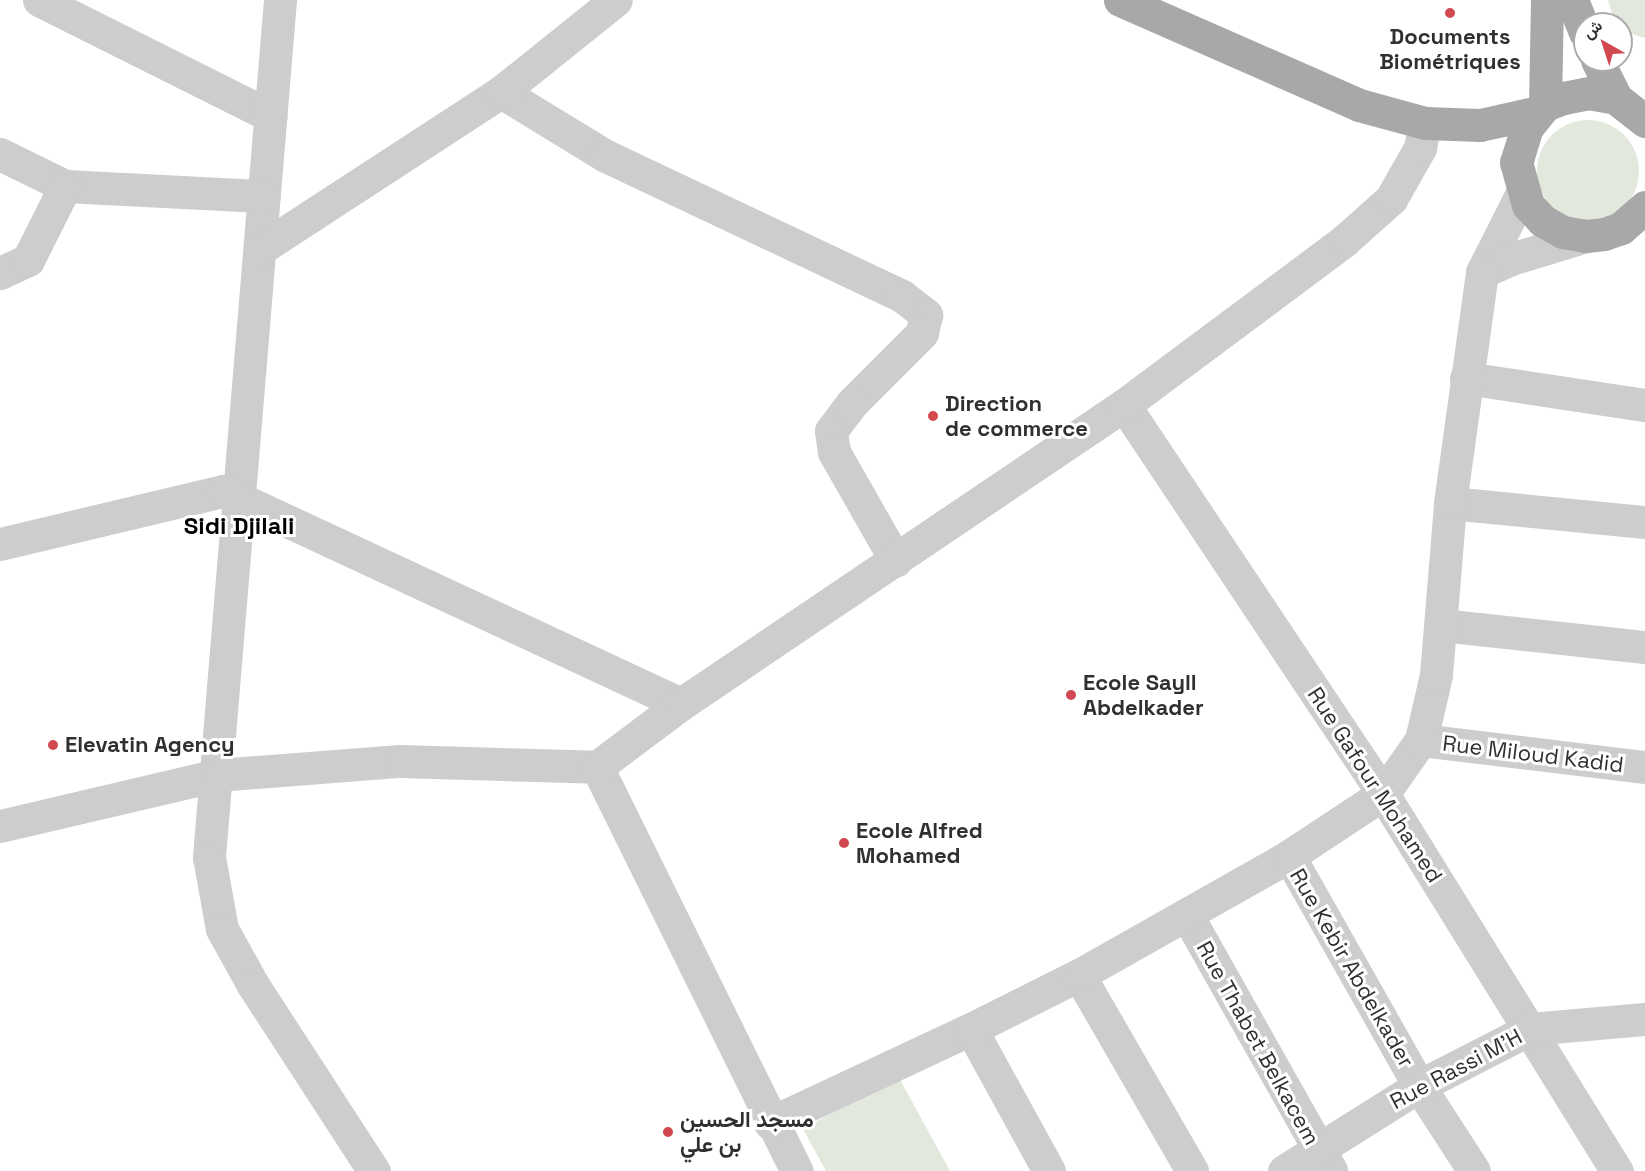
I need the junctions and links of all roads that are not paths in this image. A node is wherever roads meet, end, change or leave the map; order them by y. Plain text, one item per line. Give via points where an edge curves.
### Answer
1 (39, 0) edge
2 (280, 0) edge
3 (616, 0) edge
4 (1120, 0) edge
5 (1547, 0) edge
6 (1608, 72) edge
7 (501, 92) junction
8 (1633, 104) edge
9 (1542, 108) junction
10 (271, 116) junction
11 (1437, 125) junction
12 (0, 154) edge
13 (1519, 177) junction
14 (65, 186) junction
15 (264, 196) junction
16 (1642, 214) edge
17 (1586, 236) junction
18 (260, 249) junction
19 (1482, 272) junction
20 (0, 273) edge
21 (1466, 378) junction
22 (1124, 405) junction
23 (1645, 405) edge
24 (240, 496) junction
25 (1450, 503) junction
26 (1645, 522) edge
27 (0, 544) edge
28 (896, 561) junction
29 (1442, 625) junction
30 (1645, 647) edge
31 (681, 704) junction
32 (1420, 740) junction
33 (597, 767) junction
34 (1645, 767) edge
35 (217, 775) junction
36 (1383, 794) junction
37 (0, 826) edge
38 (1289, 856) junction
39 (1187, 915) junction
40 (1079, 975) junction
41 (1645, 1019) edge
42 (971, 1029) junction
43 (1530, 1029) junction
44 (1419, 1086) junction
45 (771, 1123) junction
46 (1324, 1160) edge
47 (374, 1171) edge
48 (797, 1171) edge
49 (1049, 1171) edge
50 (1192, 1171) edge
51 (1284, 1171) edge
52 (1474, 1171) edge
53 (1617, 1171) edge

1 - 10 street
2 - 10 street
3 - 7 street
4 - 11 main road via 1359,105
5 - 9 main road
6 - 8 main road
7 - 18 street
7 - 28 street via 606,156 902,296 926,315 922,333 852,403 831,430 834,452
8 - 9 main road via 1576,94
9 - 11 main road via 1500,122
9 - 13 main road via 1527,127
10 - 15 street
11 - 13 main road
11 - 22 street via 1390,200 1345,240
12 - 14 street
13 - 17 main road via 1543,221 1563,232
13 - 19 street
14 - 15 street
14 - 20 street via 28,260
15 - 18 street
16 - 17 main road via 1604,234
17 - 19 street via 1510,259
18 - 24 street
19 - 21 street
21 - 23 street
21 - 25 street
22 - 28 street
22 - 36 street, Rue Gafour Mohamed
24 - 27 street via 212,492
24 - 31 street
24 - 35 street
25 - 26 street
25 - 29 street
28 - 31 street
29 - 30 street
29 - 32 street via 1436,675
31 - 33 street
32 - 34 street, Rue Miloud Kadid
32 - 36 street
33 - 35 street via 400,761
33 - 45 street
35 - 37 street
35 - 47 street via 209,857 222,929 253,985
36 - 38 street
36 - 43 street, Rue Gafour Mohamed
38 - 39 street
38 - 44 street, Rue Kebir Abdelkader
39 - 40 street
39 - 46 street, Rue Thabet Belkacem
40 - 42 street
40 - 50 street
41 - 43 street, Rue Rassi M'H
42 - 45 street
42 - 49 street
43 - 44 street, Rue Rassi M'H
43 - 53 street, Rue Gafour Mohamed
44 - 46 street, Rue Rassi M'H
44 - 52 street, Rue Kebir Abdelkader
45 - 48 street
46 - 51 street, Rue Rassi M'H

